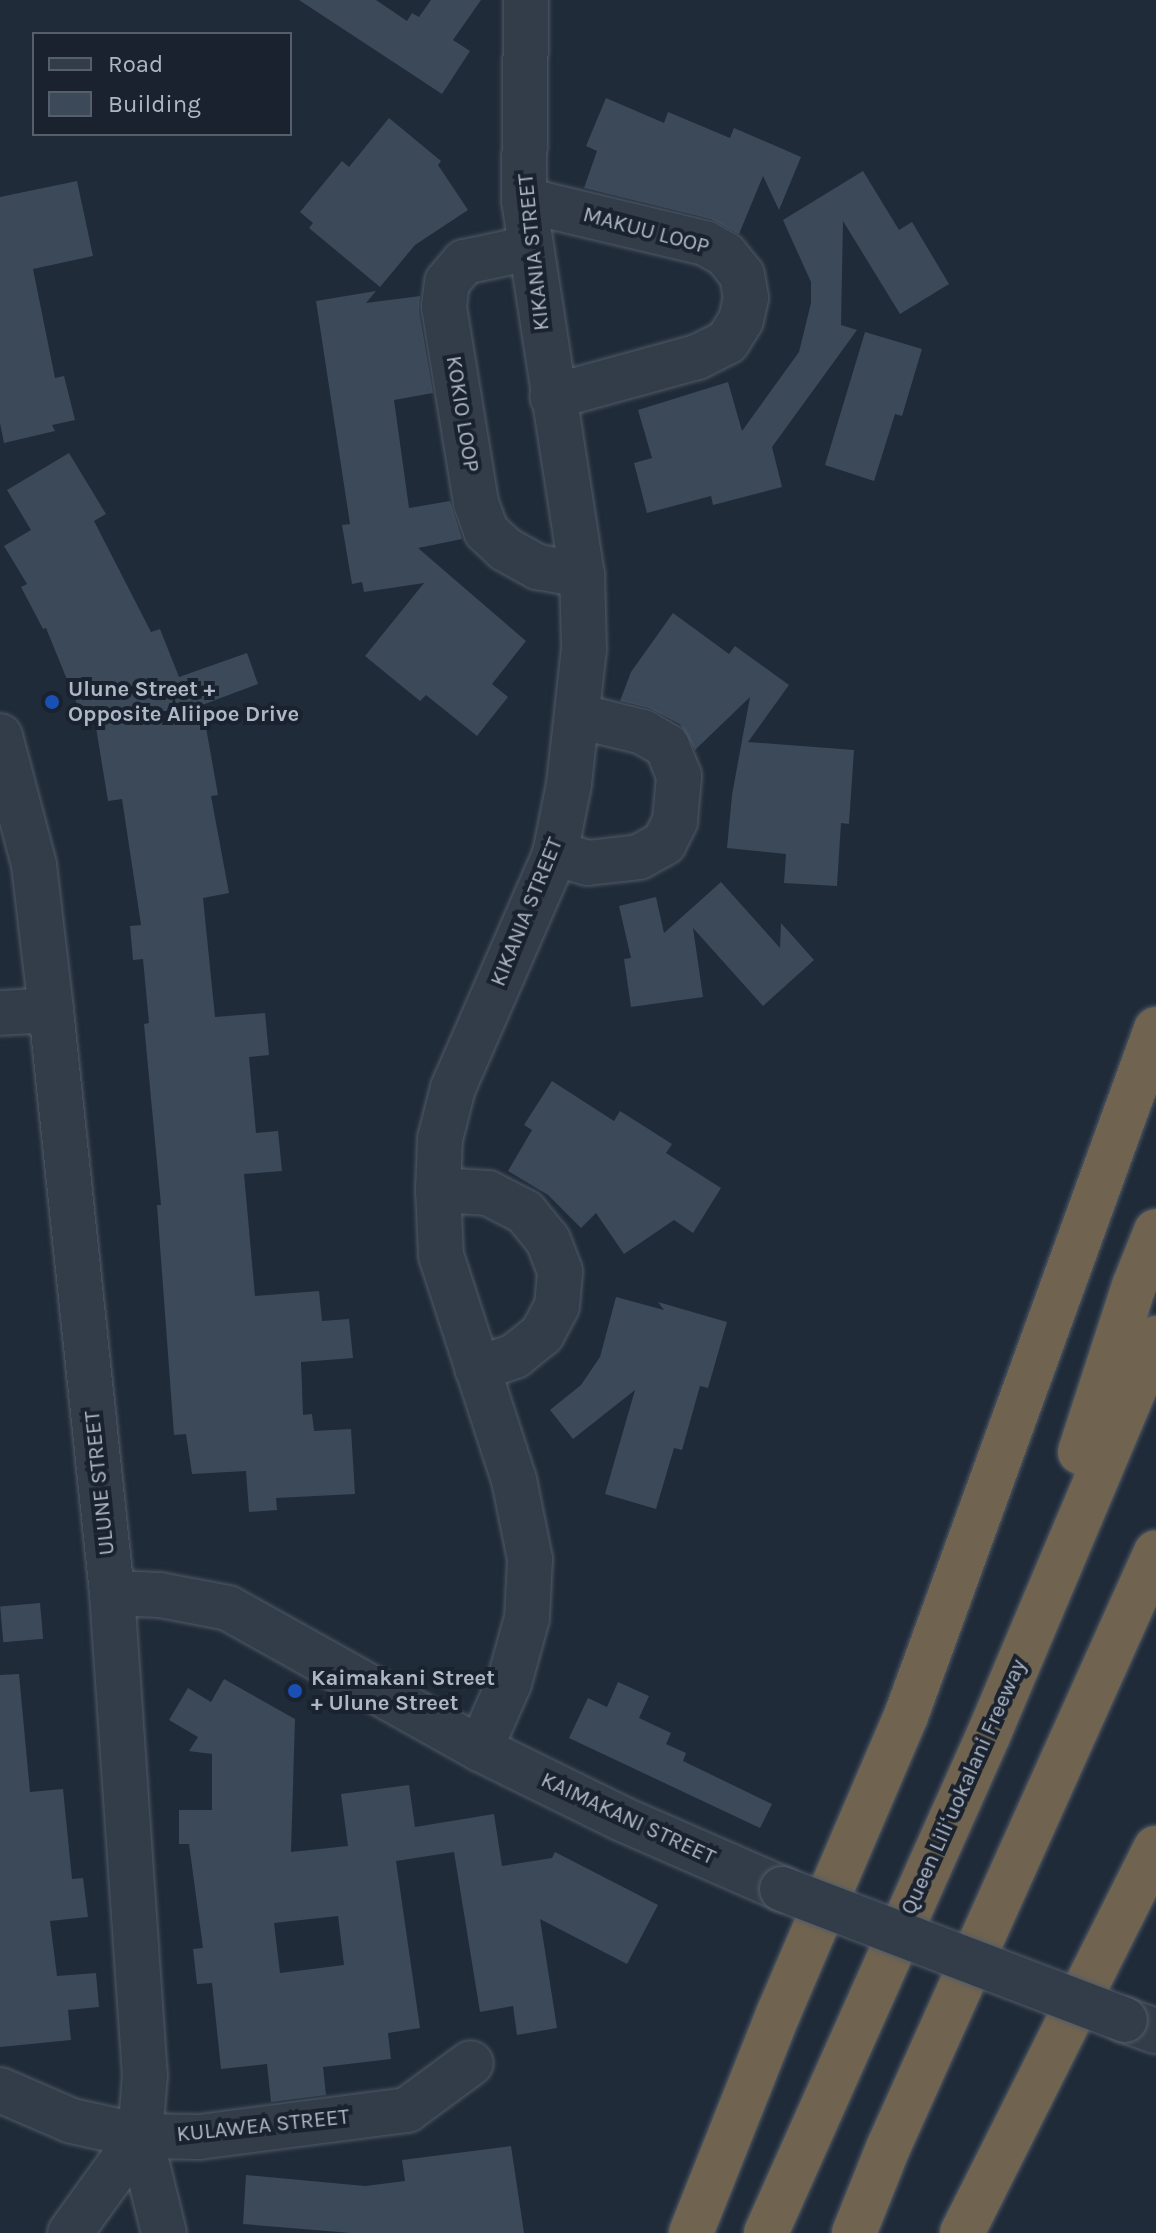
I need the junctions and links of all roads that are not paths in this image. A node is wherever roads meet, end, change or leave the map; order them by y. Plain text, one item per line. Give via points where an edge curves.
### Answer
1 (526, 0) edge
2 (524, 200) junction
3 (530, 248) junction
4 (552, 397) junction
5 (582, 575) junction
6 (578, 716) junction
7 (0, 736) edge
8 (555, 854) junction
9 (51, 1010) junction
10 (0, 1013) edge
11 (1156, 1029) edge
12 (438, 1190) junction
13 (1156, 1231) edge
14 (1156, 1338) edge
15 (477, 1369) junction
16 (1156, 1552) edge
17 (112, 1593) junction
18 (988, 1736) junction
19 (480, 1749) junction
20 (1156, 1848) edge
21 (1156, 1886) edge
22 (1141, 2026) edge
23 (1064, 2029) junction
24 (471, 2063) dead end
25 (0, 2090) edge
26 (140, 2136) junction
27 (70, 2233) edge
28 (164, 2233) edge
29 (691, 2233) edge
30 (766, 2233) edge
31 (854, 2233) edge
32 (962, 2233) edge

1 - 2 street, KIKANIA STREET
2 - 3 street, KIKANIA STREET
2 - 4 street, MAKUU LOOP via 705,243 725,254 742,275 746,298 741,320 727,342 697,357
3 - 4 street, KIKANIA STREET
3 - 5 street, KOKIO LOOP via 464,262 447,282 444,307 476,503 486,531 538,567
4 - 5 street, KIKANIA STREET
5 - 6 street, KIKANIA STREET via 584,649
6 - 8 street, KIKANIA STREET
6 - 8 street via 643,732 667,746 679,776 675,821 664,843 639,857 588,863
7 - 9 street, ULUNE STREET via 34,865
8 - 12 street, KIKANIA STREET via 453,1088 440,1139
9 - 10 street
9 - 17 street, ULUNE STREET
11 - 29 highway via 906,1716
12 - 15 street, KIKANIA STREET via 441,1255
12 - 15 street via 488,1193 525,1212 548,1240 560,1272 557,1306 542,1334 515,1356
13 - 18 highway
14 - 18 highway, Queen Liliʻuokalani Freeway
15 - 19 street, KIKANIA STREET via 514,1480 530,1559 527,1618 509,1683
16 - 31 highway
17 - 19 street, KAIMAKANI STREET via 160,1595 228,1608
17 - 26 street, ULUNE STREET via 145,2075
18 - 30 highway, Queen Liliʻuokalani Freeway
19 - 22 street, KAIMAKANI STREET, bridge via 782,1889
20 - 23 highway
21 - 23 highway
23 - 32 highway
24 - 26 street, KULAWEA STREET via 407,2110 199,2137
25 - 26 street, KULAWEA STREET via 72,2121
26 - 27 street
26 - 28 street, ULUNE STREET

